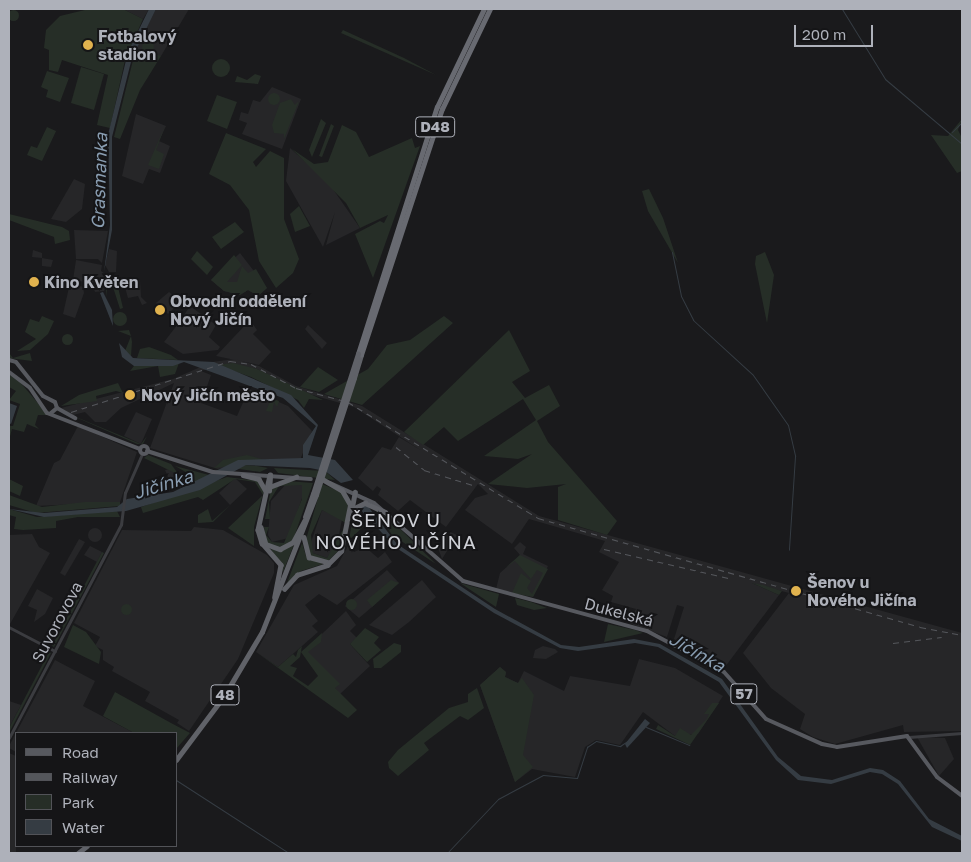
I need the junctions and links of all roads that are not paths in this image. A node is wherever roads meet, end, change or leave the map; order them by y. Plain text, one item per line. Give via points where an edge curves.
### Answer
1 (484, 9) edge
2 (490, 9) edge
3 (360, 354) junction
4 (9, 361) edge
5 (18, 368) junction
6 (11, 373) edge
7 (48, 400) junction
8 (43, 406) junction
9 (57, 408) junction
10 (51, 413) junction
11 (97, 430) junction
12 (141, 451) junction
13 (243, 475) junction
14 (270, 475) junction
15 (296, 477) junction
16 (311, 479) dead end
17 (323, 480) joint
18 (355, 492) junction
19 (267, 494) junction
20 (350, 508) junction
21 (385, 512) junction
22 (305, 522) junction
23 (332, 561) junction
24 (277, 598) junction
25 (9, 627) edge
26 (54, 651) junction
27 (962, 733) edge
28 (909, 737) junction
29 (9, 738) edge
30 (178, 753) edge
31 (178, 757) edge
32 (962, 796) edge

1 - 3 highway, D48 via 437,107
2 - 3 highway, D48 via 440,115
3 - 22 highway, 48, bridge
4 - 5 main road
5 - 6 main road
5 - 7 main road
6 - 8 main road
7 - 8 main road
7 - 9 main road
8 - 10 main road
9 - 10 main road
9 - 11 main road
10 - 11 main road
11 - 12 main road
12 - 13 main road via 213,472
12 - 26 street, Suvorovova via 123,502 122,516
13 - 14 main road
13 - 19 highway via 261,481
14 - 15 main road
14 - 19 highway
15 - 16 main road
15 - 19 highway via 277,482
17 - 18 main road, 57
17 - 20 highway via 342,491
18 - 20 highway
18 - 21 main road, 57
19 - 22 highway via 261,531 270,547 289,545
19 - 24 highway via 258,534 281,565
20 - 21 highway via 366,503
20 - 23 highway via 341,551
21 - 28 main road, Dukelská / 57 via 429,553 468,583 654,634 727,675 766,719 822,744 837,747 889,735
22 - 23 highway via 307,555 320,563
22 - 24 highway, 48
23 - 24 highway via 297,575
24 - 30 highway, 48 via 232,679
24 - 31 highway, 48 via 234,681
25 - 26 street
26 - 29 street, Suvorovova
27 - 28 street
28 - 32 main road via 937,777

